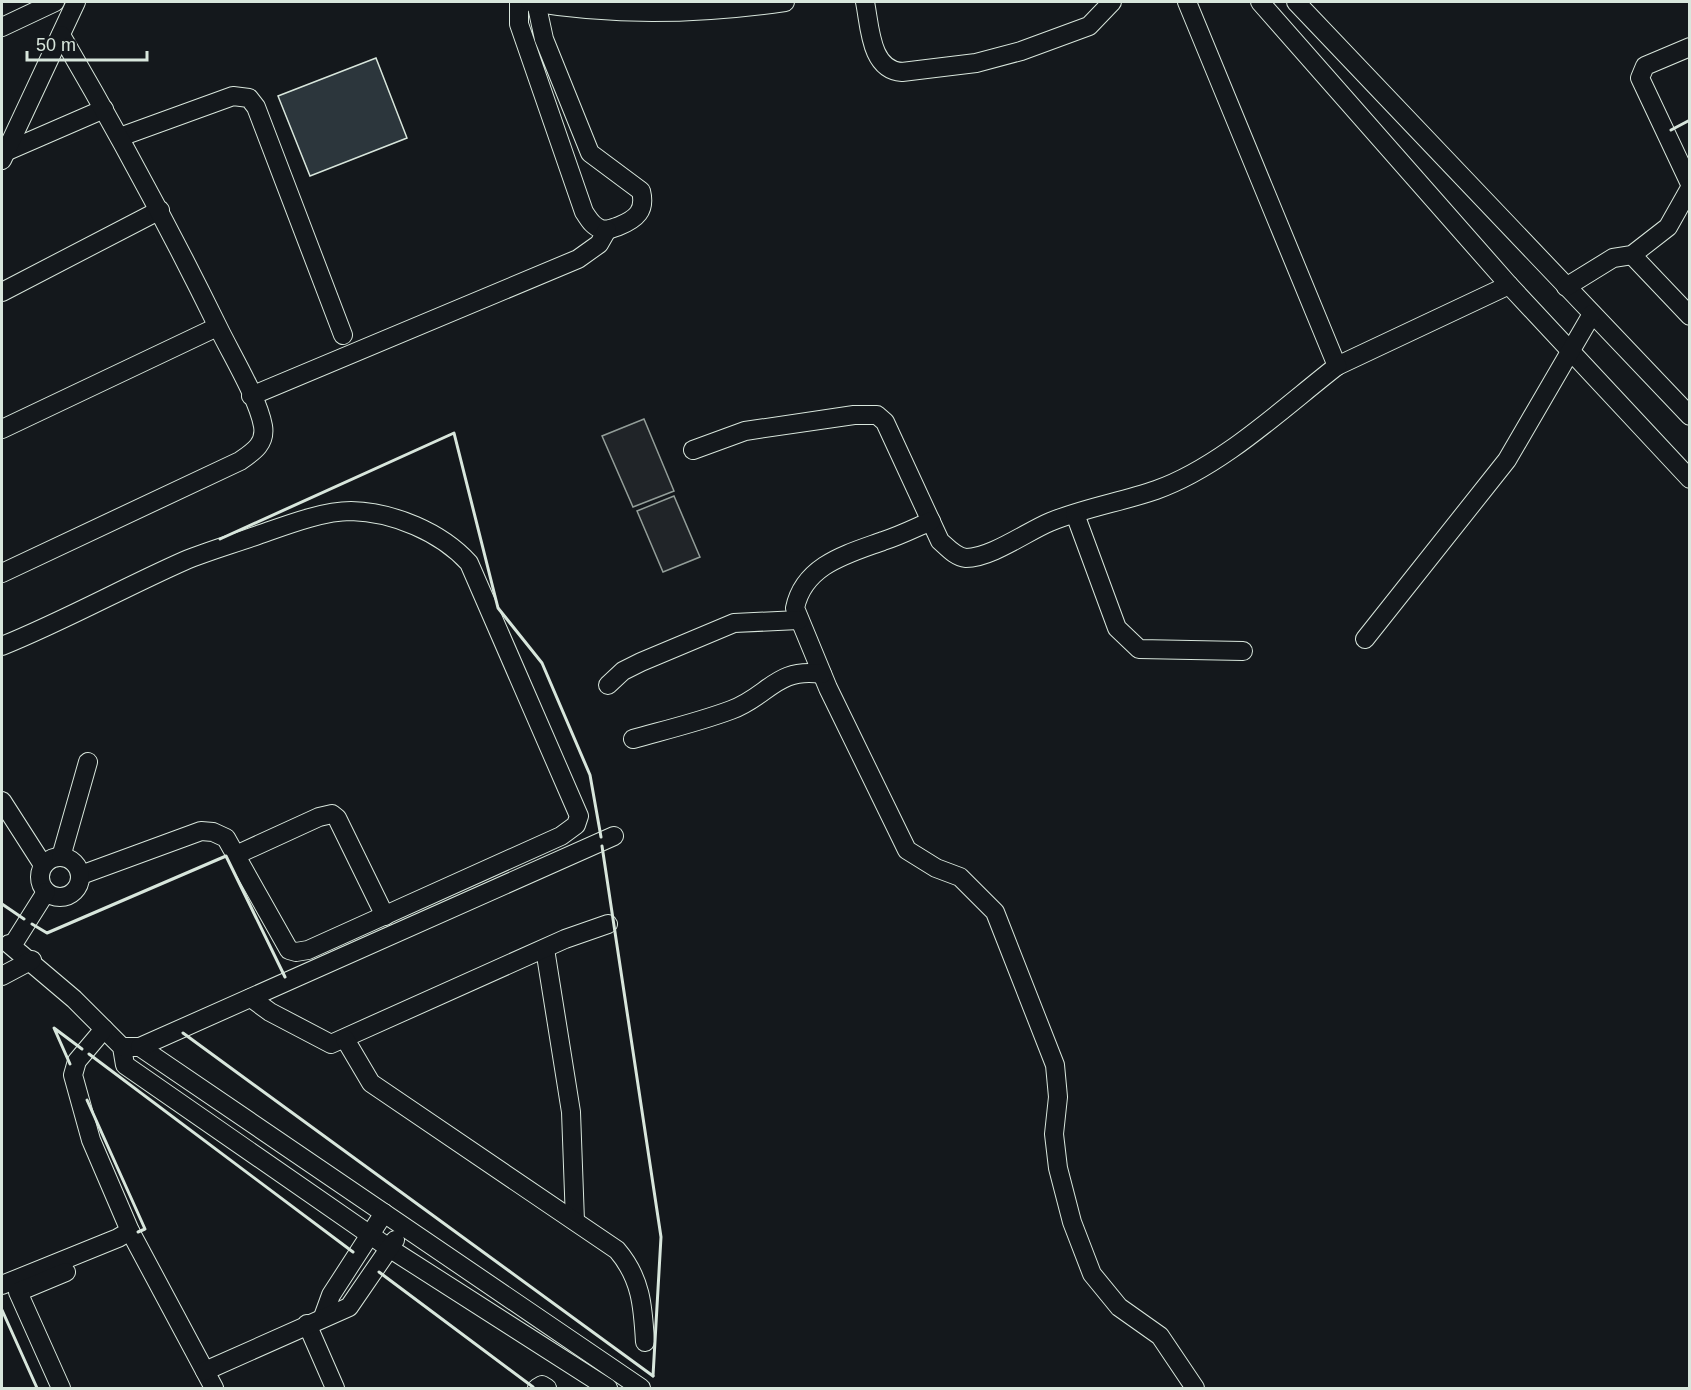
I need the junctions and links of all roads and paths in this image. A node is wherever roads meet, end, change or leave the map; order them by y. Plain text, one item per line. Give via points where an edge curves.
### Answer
1 (54, 2) edge
2 (61, 2) edge
3 (76, 2) edge
4 (530, 2) edge
5 (785, 2) edge
6 (865, 2) edge
7 (1112, 2) edge
8 (1187, 2) edge
9 (1260, 2) edge
10 (1296, 2) edge
11 (2, 27) edge
12 (65, 27) junction
13 (1689, 47) edge
14 (104, 110) junction
15 (120, 136) junction
16 (3, 156) edge
17 (1689, 186) edge
18 (160, 210) junction
19 (607, 230) junction
20 (1632, 255) junction
21 (1509, 285) junction
22 (1566, 287) junction
23 (2, 292) edge
24 (1592, 314) junction
25 (1689, 316) edge
26 (218, 327) junction
27 (343, 335) dead end
28 (1571, 353) junction
29 (1337, 366) junction
30 (252, 396) junction
31 (1689, 416) edge
32 (2, 429) edge
33 (693, 450) dead end
34 (1689, 479) edge
35 (1075, 514) junction
36 (931, 521) junction
37 (2, 573) edge
38 (800, 620) junction
39 (1365, 639) dead end
40 (2, 646) edge
41 (1243, 651) dead end
42 (822, 674) junction
43 (608, 685) dead end
44 (633, 739) dead end
45 (88, 762) dead end
46 (2, 801) edge
47 (614, 836) dead end
48 (236, 855) junction
49 (61, 857) junction
50 (43, 865) junction
51 (81, 875) junction
52 (46, 892) junction
53 (385, 916) junction
54 (608, 924) dead end
55 (6, 941) edge
56 (545, 948) junction
57 (32, 960) junction
58 (2, 976) edge
59 (251, 998) junction
60 (104, 1029) junction
61 (345, 1039) junction
62 (131, 1047) junction
63 (384, 1213) junction
64 (575, 1221) junction
65 (404, 1227) junction
66 (370, 1235) junction
67 (134, 1237) junction
68 (389, 1248) junction
69 (2, 1285) edge
70 (315, 1321) junction
71 (645, 1342) dead end
72 (205, 1371) junction
73 (61, 1389) edge
74 (214, 1389) edge
75 (335, 1389) edge
76 (537, 1389) edge
77 (546, 1389) edge
78 (608, 1389) edge
79 (641, 1389) edge
80 (1195, 1389) edge

1 - 11 street
2 - 12 street
3 - 12 street
4 - 5 street via 661,10
4 - 19 street via 519,24 584,212 592,224
4 - 19 street via 590,153 641,191 641,211 634,219
6 - 7 street via 873,45 880,60 891,71 902,72 976,63 1020,51 1089,26
8 - 29 street
9 - 21 street
10 - 22 street
12 - 14 street
12 - 16 street
13 - 17 street via 1645,66 1640,78
14 - 15 street
14 - 16 street
15 - 18 street
15 - 27 street via 233,96 249,98 256,107
17 - 20 street via 1668,227
18 - 23 street
18 - 26 street
19 - 30 street via 598,244 578,259
20 - 22 street via 1613,258
20 - 25 street
21 - 28 street
21 - 29 street
22 - 24 street
24 - 28 street
24 - 31 street
26 - 30 street
26 - 32 street
28 - 34 street
28 - 39 street via 1507,460
29 - 35 street via 1233,447 1188,475 1156,490
30 - 37 street via 263,426 263,441 240,461
33 - 36 street via 745,431 877,415 885,422
35 - 36 street via 966,558 940,541
35 - 41 street via 1117,628 1139,649
36 - 38 street via 849,552 819,568 805,580 797,595 795,608
38 - 42 street
38 - 43 street via 734,623 641,662
40 - 53 street via 185,561 291,523 350,511 385,516 435,534 458,550 469,563 579,816 576,825 561,836
42 - 44 street via 802,671 789,675 732,710
42 - 80 street via 907,850 960,877 995,912 1055,1065 1058,1097 1054,1134 1058,1168 1072,1222 1092,1274 1119,1307 1160,1336
45 - 49 street
46 - 50 street
47 - 59 street
48 - 51 street via 226,838 213,831 201,831
48 - 53 street via 289,950 308,950
48 - 53 street via 332,814
49 - 50 street
49 - 51 street via 70,859
50 - 52 street via 40,884
51 - 52 street via 73,893 54,897
52 - 55 street
54 - 56 street
55 - 57 street
56 - 61 street
56 - 64 street via 571,1112
57 - 58 street
57 - 60 street
59 - 61 street via 331,1044
59 - 62 street
60 - 62 street
60 - 67 street via 78,1061 73,1075 91,1140
61 - 64 street via 371,1083
62 - 63 street
62 - 66 street via 125,1065
63 - 65 street
63 - 66 street
64 - 71 street via 617,1250 630,1265 642,1298
65 - 68 street
65 - 79 street
66 - 68 street
66 - 70 street
67 - 69 street via 118,1238
67 - 72 street
67 - 73 street via 18,1292
68 - 70 street via 349,1307
68 - 78 street
70 - 72 street
70 - 75 street
72 - 74 street
76 - 77 street via 542,1385

